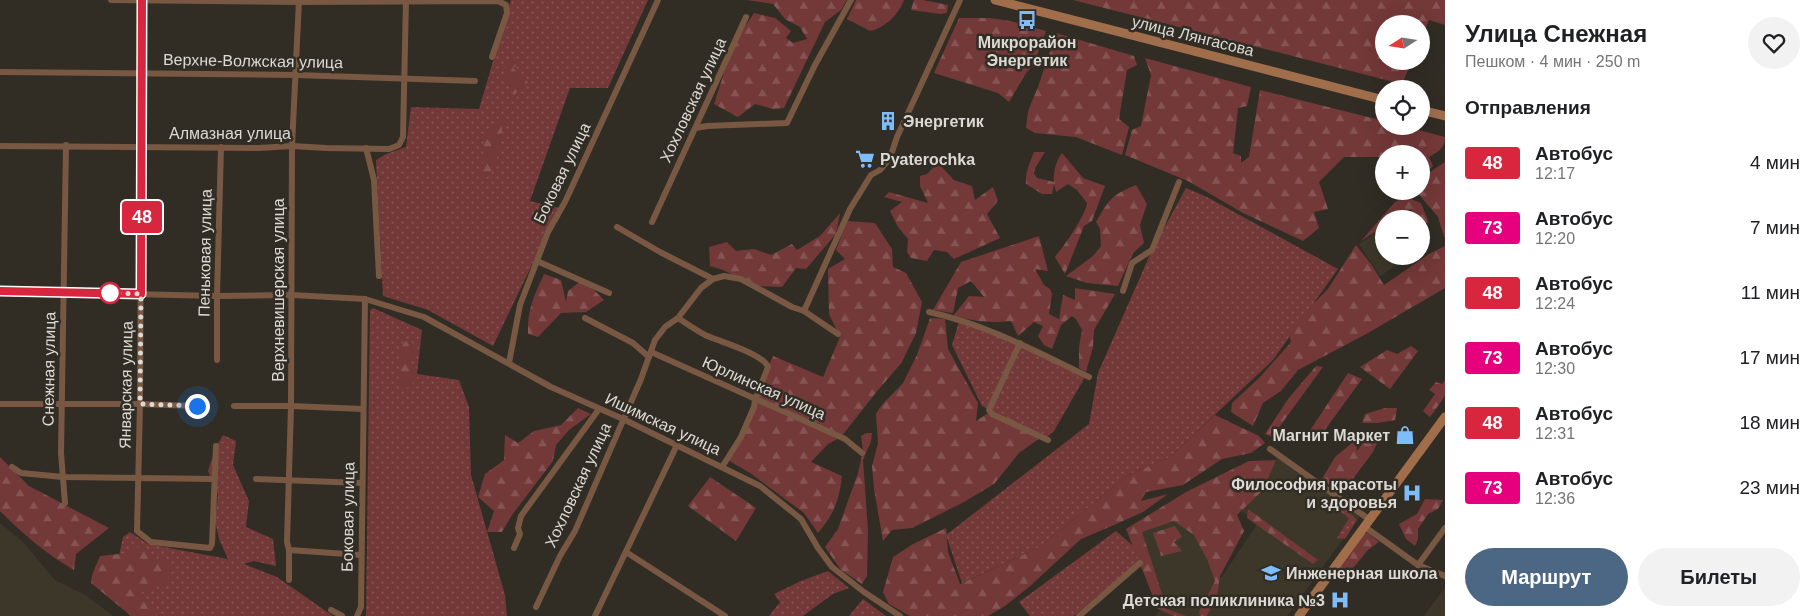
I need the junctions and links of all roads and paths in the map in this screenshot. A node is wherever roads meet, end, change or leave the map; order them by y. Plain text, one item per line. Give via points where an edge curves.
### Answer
1 (111, 0) edge
2 (142, 0) edge
3 (406, 0) edge
4 (658, 0) edge
5 (851, 0) edge
6 (960, 0) edge
7 (995, 0) edge
8 (299, 1) edge
9 (498, 1) edge
10 (746, 17) dead end
11 (492, 57) dead end
12 (0, 72) edge
13 (143, 72) junction
14 (296, 75) junction
15 (404, 79) junction
16 (475, 81) dead end
17 (1375, 98) edge
18 (1430, 112) edge
19 (1445, 116) edge
20 (696, 128) junction
21 (0, 146) edge
22 (66, 146) junction
23 (142, 146) junction
24 (292, 146) junction
25 (221, 147) junction
26 (366, 148) junction
27 (1179, 182) dead end
28 (652, 222) dead end
29 (616, 227) dead end
30 (537, 261) junction
31 (379, 276) dead end
32 (713, 279) junction
33 (0, 291) edge
34 (1123, 291) dead end
35 (64, 292) junction
36 (609, 292) dead end
37 (141, 294) junction
38 (292, 295) junction
39 (217, 296) junction
40 (365, 299) junction
41 (804, 311) junction
42 (929, 312) dead end
43 (585, 318) dead end
44 (678, 318) junction
45 (838, 334) dead end
46 (1020, 343) junction
47 (650, 354) junction
48 (217, 360) dead end
49 (509, 363) junction
50 (1089, 377) dead end
51 (755, 400) junction
52 (0, 404) edge
53 (62, 404) junction
54 (140, 404) junction
55 (197, 406) dead end
56 (234, 406) dead end
57 (291, 406) junction
58 (363, 408) junction
59 (599, 409) junction
60 (1445, 417) edge
61 (623, 419) junction
62 (1048, 440) dead end
63 (677, 445) junction
64 (216, 446) dead end
65 (1270, 449) dead end
66 (862, 453) dead end
67 (12, 467) dead end
68 (722, 467) junction
69 (63, 477) junction
70 (138, 478) junction
71 (214, 479) junction
72 (256, 479) dead end
73 (289, 480) junction
74 (361, 482) junction
75 (64, 503) dead end
76 (1368, 524) junction
77 (1445, 528) edge
78 (514, 548) dead end
79 (289, 550) junction
80 (626, 552) junction
81 (361, 555) junction
82 (1140, 563) dead end
83 (1418, 565) junction
84 (1445, 576) edge
85 (289, 580) dead end
86 (536, 607) dead end
87 (331, 610) dead end
88 (342, 616) edge
89 (358, 616) edge
90 (595, 616) edge
91 (726, 616) edge
92 (900, 616) edge
93 (1080, 616) edge
94 (1299, 616) edge

1 - 2 street
2 - 8 street
2 - 13 street, Январская улица
3 - 8 street
3 - 9 street
3 - 15 street
4 - 30 street, Боковая улица
5 - 20 street via 787,123
6 - 41 street via 890,158 871,175 850,209
7 - 17 main road, улица Лянгасова
8 - 14 street, Верхневишерская улица
9 - 11 street via 506,5 507,13
10 - 20 street, Хохловская улица
12 - 13 street, Верхне-Волжская улица
13 - 14 street, Верхне-Волжская улица
13 - 23 street, Январская улица
14 - 15 street, Верхне-Волжская улица
14 - 24 street, Верхневишерская улица
15 - 16 street, Верхне-Волжская улица
15 - 26 street, Алмазная улица via 403,137 399,145 389,149
18 - 19 main road
20 - 28 street, Хохловская улица
21 - 22 street, Алмазная улица
22 - 23 street, Алмазная улица
22 - 35 street, Снежная улица
23 - 25 street, Алмазная улица
23 - 37 street, Январская улица
24 - 25 street, Алмазная улица
24 - 26 street, Алмазная улица
24 - 38 street, Верхневишерская улица
25 - 39 street, Пеньковая улица
26 - 31 street via 374,180
27 - 34 street via 1152,250 1132,263
29 - 32 street
30 - 36 street
30 - 49 street, Боковая улица via 520,305
32 - 41 street via 724,276 740,279 792,308
32 - 44 street, Хохловская улица via 701,288
33 - 35 street, Ишимская улица
35 - 37 street, Ишимская улица
35 - 53 street, Снежная улица
37 - 39 street, Ишимская улица
37 - 54 street, Январская улица
38 - 39 street, Ишимская улица
38 - 40 street, Ишимская улица
38 - 57 street, Верхневишерская улица
39 - 48 street, Пеньковая улица
40 - 49 street, Ишимская улица via 424,317
40 - 58 street, Боковая улица
41 - 45 street
42 - 46 street via 956,318
43 - 47 street, Юрлинская улица
44 - 47 street, Хохловская улица via 665,327
44 - 51 street via 704,335 767,363 768,371
46 - 50 street
46 - 62 street via 990,412
47 - 51 street, Юрлинская улица
47 - 61 street, Хохловская улица
49 - 59 street, Ишимская улица via 550,387
51 - 66 street, Юрлинская улица via 845,439
51 - 68 street via 741,437
52 - 53 street
53 - 54 street
53 - 69 street, Снежная улица
54 - 55 street
54 - 70 street, Январская улица
56 - 57 street
57 - 58 street
57 - 73 street, Верхневишерская улица
58 - 74 street, Боковая улица
59 - 61 street, Ишимская улица
59 - 78 street via 521,516 520,534
60 - 76 main road
61 - 63 street, Ишимская улица
61 - 86 street, Хохловская улица via 575,531
63 - 68 street, Ишимская улица
63 - 80 street
64 - 71 street
65 - 76 street
67 - 69 street via 21,473
68 - 92 street, Ишимская улица via 760,486 801,519 832,568
69 - 70 street
69 - 75 street, Снежная улица
70 - 71 street
70 - 71 street, Январская улица via 137,531 151,542 205,548 212,544
72 - 73 street
73 - 74 street
73 - 79 street, Верхневишерская улица
74 - 81 street, Боковая улица
76 - 83 street
76 - 94 main road
77 - 83 street
79 - 81 street
79 - 85 street, Верхневишерская улица
80 - 90 street
80 - 91 street
81 - 89 street, Боковая улица via 361,607
82 - 93 street
83 - 84 street
87 - 88 street

